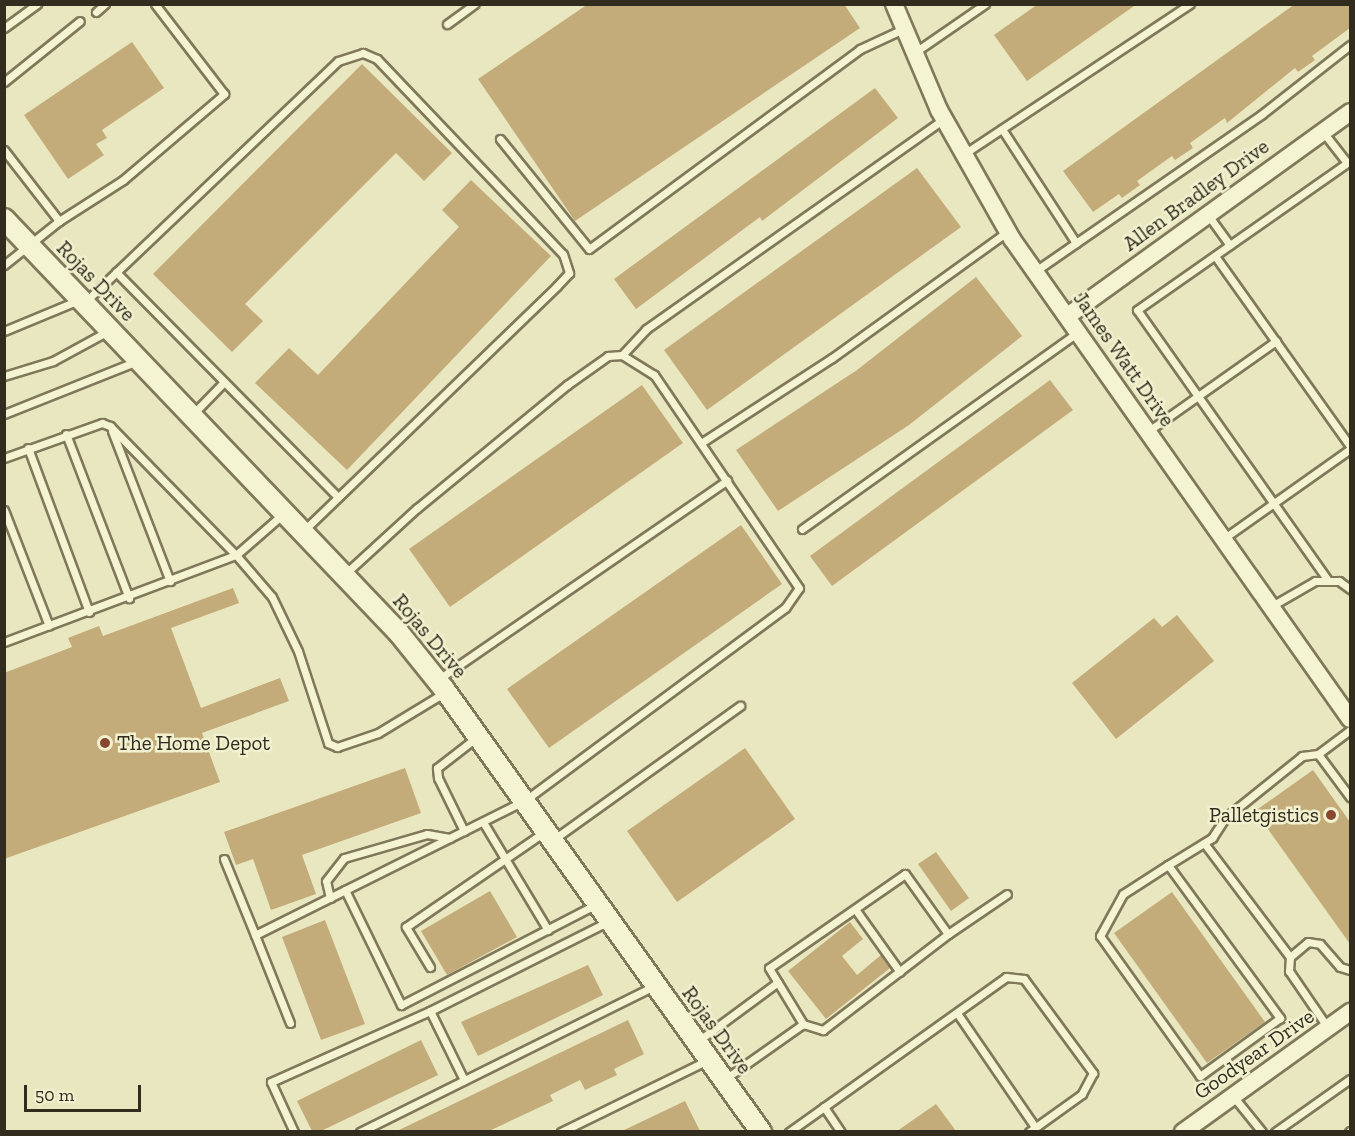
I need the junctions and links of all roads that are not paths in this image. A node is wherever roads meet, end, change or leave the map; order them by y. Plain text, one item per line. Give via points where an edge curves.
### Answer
1 (37, 4) edge
2 (105, 4) edge
3 (154, 4) edge
4 (475, 4) edge
5 (894, 4) edge
6 (985, 4) edge
7 (1190, 4) edge
8 (96, 12) dead end
9 (80, 21) dead end
10 (447, 24) dead end
11 (4, 28) edge
12 (903, 29) junction
13 (1350, 45) edge
14 (914, 53) junction
15 (4, 82) edge
16 (1350, 112) edge
17 (944, 119) junction
18 (1002, 129) junction
19 (1323, 132) junction
20 (500, 139) dead end
21 (4, 150) edge
22 (963, 155) junction
23 (1349, 162) edge
24 (1208, 215) junction
25 (4, 219) edge
26 (59, 221) junction
27 (1008, 231) junction
28 (1076, 243) junction
29 (28, 244) junction
30 (1230, 245) junction
31 (1215, 256) junction
32 (4, 265) edge
33 (116, 272) junction
34 (1034, 272) junction
35 (83, 301) junction
36 (1069, 315) junction
37 (110, 330) junction
38 (1080, 330) junction
39 (4, 331) edge
40 (1276, 341) junction
41 (622, 355) junction
42 (139, 360) junction
43 (4, 376) edge
44 (224, 382) junction
45 (1198, 396) junction
46 (4, 414) edge
47 (192, 415) junction
48 (110, 426) junction
49 (1147, 432) junction
50 (66, 434) junction
51 (701, 443) junction
52 (1350, 447) edge
53 (28, 448) junction
54 (4, 458) edge
55 (727, 480) junction
56 (338, 497) junction
57 (1273, 504) junction
58 (4, 510) edge
59 (284, 513) junction
60 (802, 529) dead end
61 (302, 531) junction
62 (1222, 539) junction
63 (236, 555) junction
64 (344, 575) junction
65 (1327, 579) junction
66 (170, 581) junction
67 (1350, 589) edge
68 (129, 598) junction
69 (1270, 607) junction
70 (89, 612) junction
71 (49, 626) junction
72 (4, 631) edge
73 (6, 641) edge
74 (442, 686) junction
75 (740, 706) dead end
76 (1350, 719) edge
77 (1350, 730) edge
78 (478, 736) junction
79 (1318, 754) junction
80 (1350, 797) edge
81 (524, 801) junction
82 (483, 822) junction
83 (464, 831) junction
84 (549, 836) junction
85 (450, 838) junction
86 (1204, 843) junction
87 (224, 859) dead end
88 (506, 859) junction
89 (1168, 865) junction
90 (345, 890) junction
91 (1007, 894) dead end
92 (330, 898) junction
93 (598, 904) junction
94 (855, 909) junction
95 (609, 921) junction
96 (548, 930) junction
97 (948, 934) junction
98 (255, 935) junction
99 (1290, 957) junction
100 (430, 967) dead end
101 (1350, 970) edge
102 (900, 972) junction
103 (778, 982) junction
104 (655, 985) junction
105 (430, 1011) junction
106 (1350, 1012) edge
107 (957, 1013) junction
108 (290, 1023) dead end
109 (803, 1024) junction
110 (1328, 1028) junction
111 (696, 1042) junction
112 (708, 1059) junction
113 (1350, 1078) edge
114 (464, 1080) junction
115 (723, 1081) junction
116 (1233, 1096) junction
117 (824, 1107) junction
118 (1032, 1129) edge
119 (294, 1131) edge
120 (360, 1131) edge
121 (561, 1131) edge
122 (761, 1131) edge
123 (789, 1131) edge
124 (841, 1131) edge
125 (1186, 1131) edge
126 (1262, 1131) edge
127 (1275, 1131) edge

1 - 11 lane
2 - 8 lane
3 - 26 lane via 224,94 123,180
4 - 10 lane
5 - 12 street, James Watt Drive
6 - 14 lane
7 - 18 lane
9 - 15 lane
12 - 14 street, James Watt Drive
12 - 20 lane via 860,49 589,249
13 - 28 lane via 1262,114
14 - 17 street, James Watt Drive
16 - 19 street, Allen Bradley Drive
17 - 22 street, James Watt Drive
17 - 41 lane via 646,329
18 - 22 lane
18 - 28 lane
19 - 23 lane
19 - 24 street, Allen Bradley Drive
21 - 26 lane
22 - 27 street, James Watt Drive
23 - 30 lane
24 - 30 lane
24 - 36 street, Allen Bradley Drive
25 - 29 main road, Rojas Drive
26 - 29 lane
27 - 34 street, James Watt Drive
27 - 51 lane via 832,358
28 - 34 lane
29 - 32 lane
29 - 35 main road, Rojas Drive
30 - 31 lane
31 - 40 lane
31 - 45 lane via 1137,310
33 - 35 lane
33 - 44 lane
33 - 56 lane via 338,61 363,53 377,59 562,255 569,273
34 - 36 street, James Watt Drive
35 - 37 main road, Rojas Drive
35 - 39 lane
36 - 38 street, James Watt Drive
37 - 42 main road, Rojas Drive
37 - 43 lane via 53,361
38 - 49 street, James Watt Drive
38 - 60 lane
40 - 45 lane
40 - 52 lane
41 - 51 lane via 654,375
41 - 64 lane via 608,356 567,385 417,508
42 - 46 lane
42 - 47 main road, Rojas Drive
44 - 47 lane
44 - 56 lane
45 - 49 lane
45 - 57 lane
47 - 59 main road, Rojas Drive
48 - 50 lane via 93,423
48 - 63 lane
48 - 66 lane
49 - 62 street, James Watt Drive
50 - 53 lane
50 - 68 lane
51 - 55 lane
52 - 57 lane
53 - 54 lane
53 - 70 lane
55 - 74 lane
55 - 81 lane via 795,579 799,588 796,597
56 - 61 lane
57 - 62 lane
57 - 65 lane
58 - 71 lane
59 - 61 main road, Rojas Drive
59 - 63 lane
61 - 64 main road, Rojas Drive
62 - 69 street, James Watt Drive
63 - 66 lane
63 - 74 lane via 272,597 298,651 328,743 337,747 378,733
64 - 74 main road, Rojas Drive
65 - 67 lane
65 - 69 lane via 1299,589
66 - 68 lane
68 - 70 lane
69 - 76 street, James Watt Drive
70 - 71 lane
71 - 73 lane
72 - 73 lane
74 - 78 main road, Rojas Drive
75 - 84 lane
77 - 79 lane
78 - 81 main road, Rojas Drive
78 - 83 lane via 437,768 438,778
79 - 80 lane
79 - 86 lane via 1302,756 1225,818
81 - 82 lane
81 - 84 main road, Rojas Drive
82 - 83 lane
82 - 88 lane
83 - 85 lane
84 - 88 lane
84 - 93 main road, Rojas Drive
85 - 90 lane
85 - 92 lane via 427,834 344,858 326,880
86 - 89 lane
86 - 99 lane
87 - 98 lane
88 - 96 lane
88 - 100 lane via 406,927
89 - 89 lane via 1123,894 1100,936 1200,1076 1280,1018
90 - 92 lane
90 - 96 lane via 401,1005
91 - 97 lane
92 - 98 lane
93 - 95 main road, Rojas Drive
93 - 96 lane
94 - 97 lane via 905,874
94 - 102 lane
94 - 103 lane via 769,968
95 - 104 main road, Rojas Drive
95 - 105 lane
97 - 102 lane
98 - 108 lane
99 - 101 lane via 1308,942 1320,944 1340,967
99 - 110 lane via 1289,971
102 - 109 lane via 823,1030
103 - 109 lane
103 - 111 lane
104 - 111 main road, Rojas Drive
104 - 114 lane
105 - 114 lane
105 - 119 lane via 272,1082
106 - 110 street, Goodyear Drive
107 - 117 lane
107 - 118 lane
107 - 118 lane via 1006,977 1024,979 1093,1073 1082,1094
109 - 115 lane
110 - 116 street, Goodyear Drive
111 - 112 main road, Rojas Drive
112 - 115 main road, Rojas Drive
112 - 121 lane
113 - 127 lane
114 - 120 lane
115 - 122 main road, Rojas Drive
116 - 125 street, Goodyear Drive
116 - 126 lane
117 - 123 lane
117 - 124 lane

